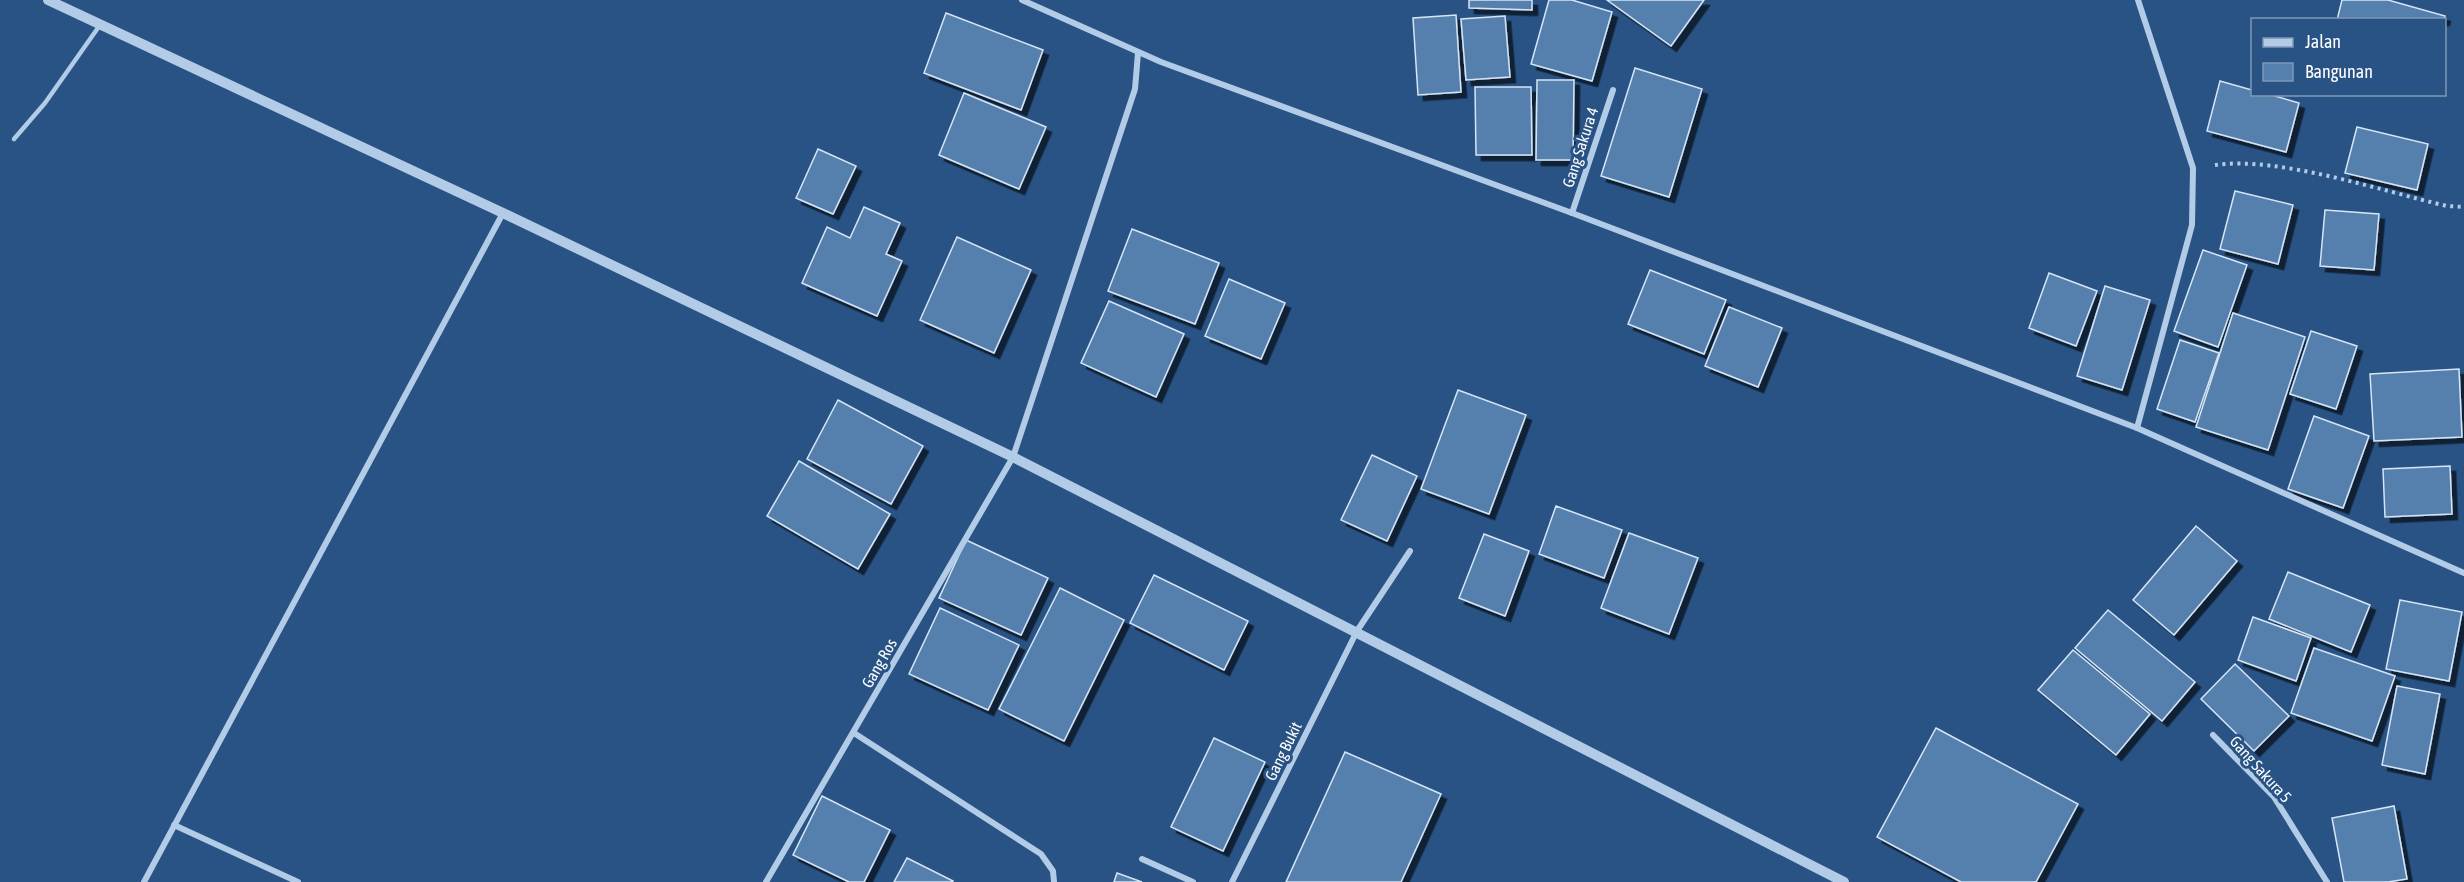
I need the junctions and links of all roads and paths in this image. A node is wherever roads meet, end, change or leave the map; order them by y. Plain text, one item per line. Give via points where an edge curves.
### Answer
1 (48, 0) edge
2 (1022, 0) edge
3 (2138, 0) edge
4 (100, 25) junction
5 (1138, 53) junction
6 (1613, 90) dead end
7 (14, 139) dead end
8 (2193, 168) junction
9 (2464, 207) edge
10 (503, 213) junction
11 (1572, 213) junction
12 (2137, 428) junction
13 (1013, 457) junction
14 (1410, 551) dead end
15 (2464, 573) edge
16 (1357, 631) junction
17 (854, 733) junction
18 (2212, 735) dead end
19 (174, 825) junction
20 (1142, 859) dead end
21 (144, 882) edge
22 (298, 882) edge
23 (766, 882) edge
24 (1054, 882) edge
25 (1193, 882) edge
26 (1232, 882) edge
27 (1844, 882) edge
28 (2328, 882) edge

1 - 4 street
2 - 5 street
3 - 8 street
4 - 7 lane via 45,104
4 - 10 street
5 - 11 street
5 - 13 street, Gang Ros via 1135,88
6 - 11 street, Gang Sakura 4
8 - 9 path via 2228,163 2284,167
8 - 12 street via 2192,225
10 - 13 street
10 - 19 street
11 - 12 street
12 - 15 street
13 - 16 street
13 - 17 street, Gang Ros
14 - 16 street, Gang Bukit
16 - 26 street, Gang Bukit
16 - 27 street
17 - 23 street, Gang Ros
17 - 24 street via 1041,854 1053,871
18 - 28 street, Gang Sakura 5 via 2274,797
19 - 21 street
19 - 22 street
20 - 25 street

